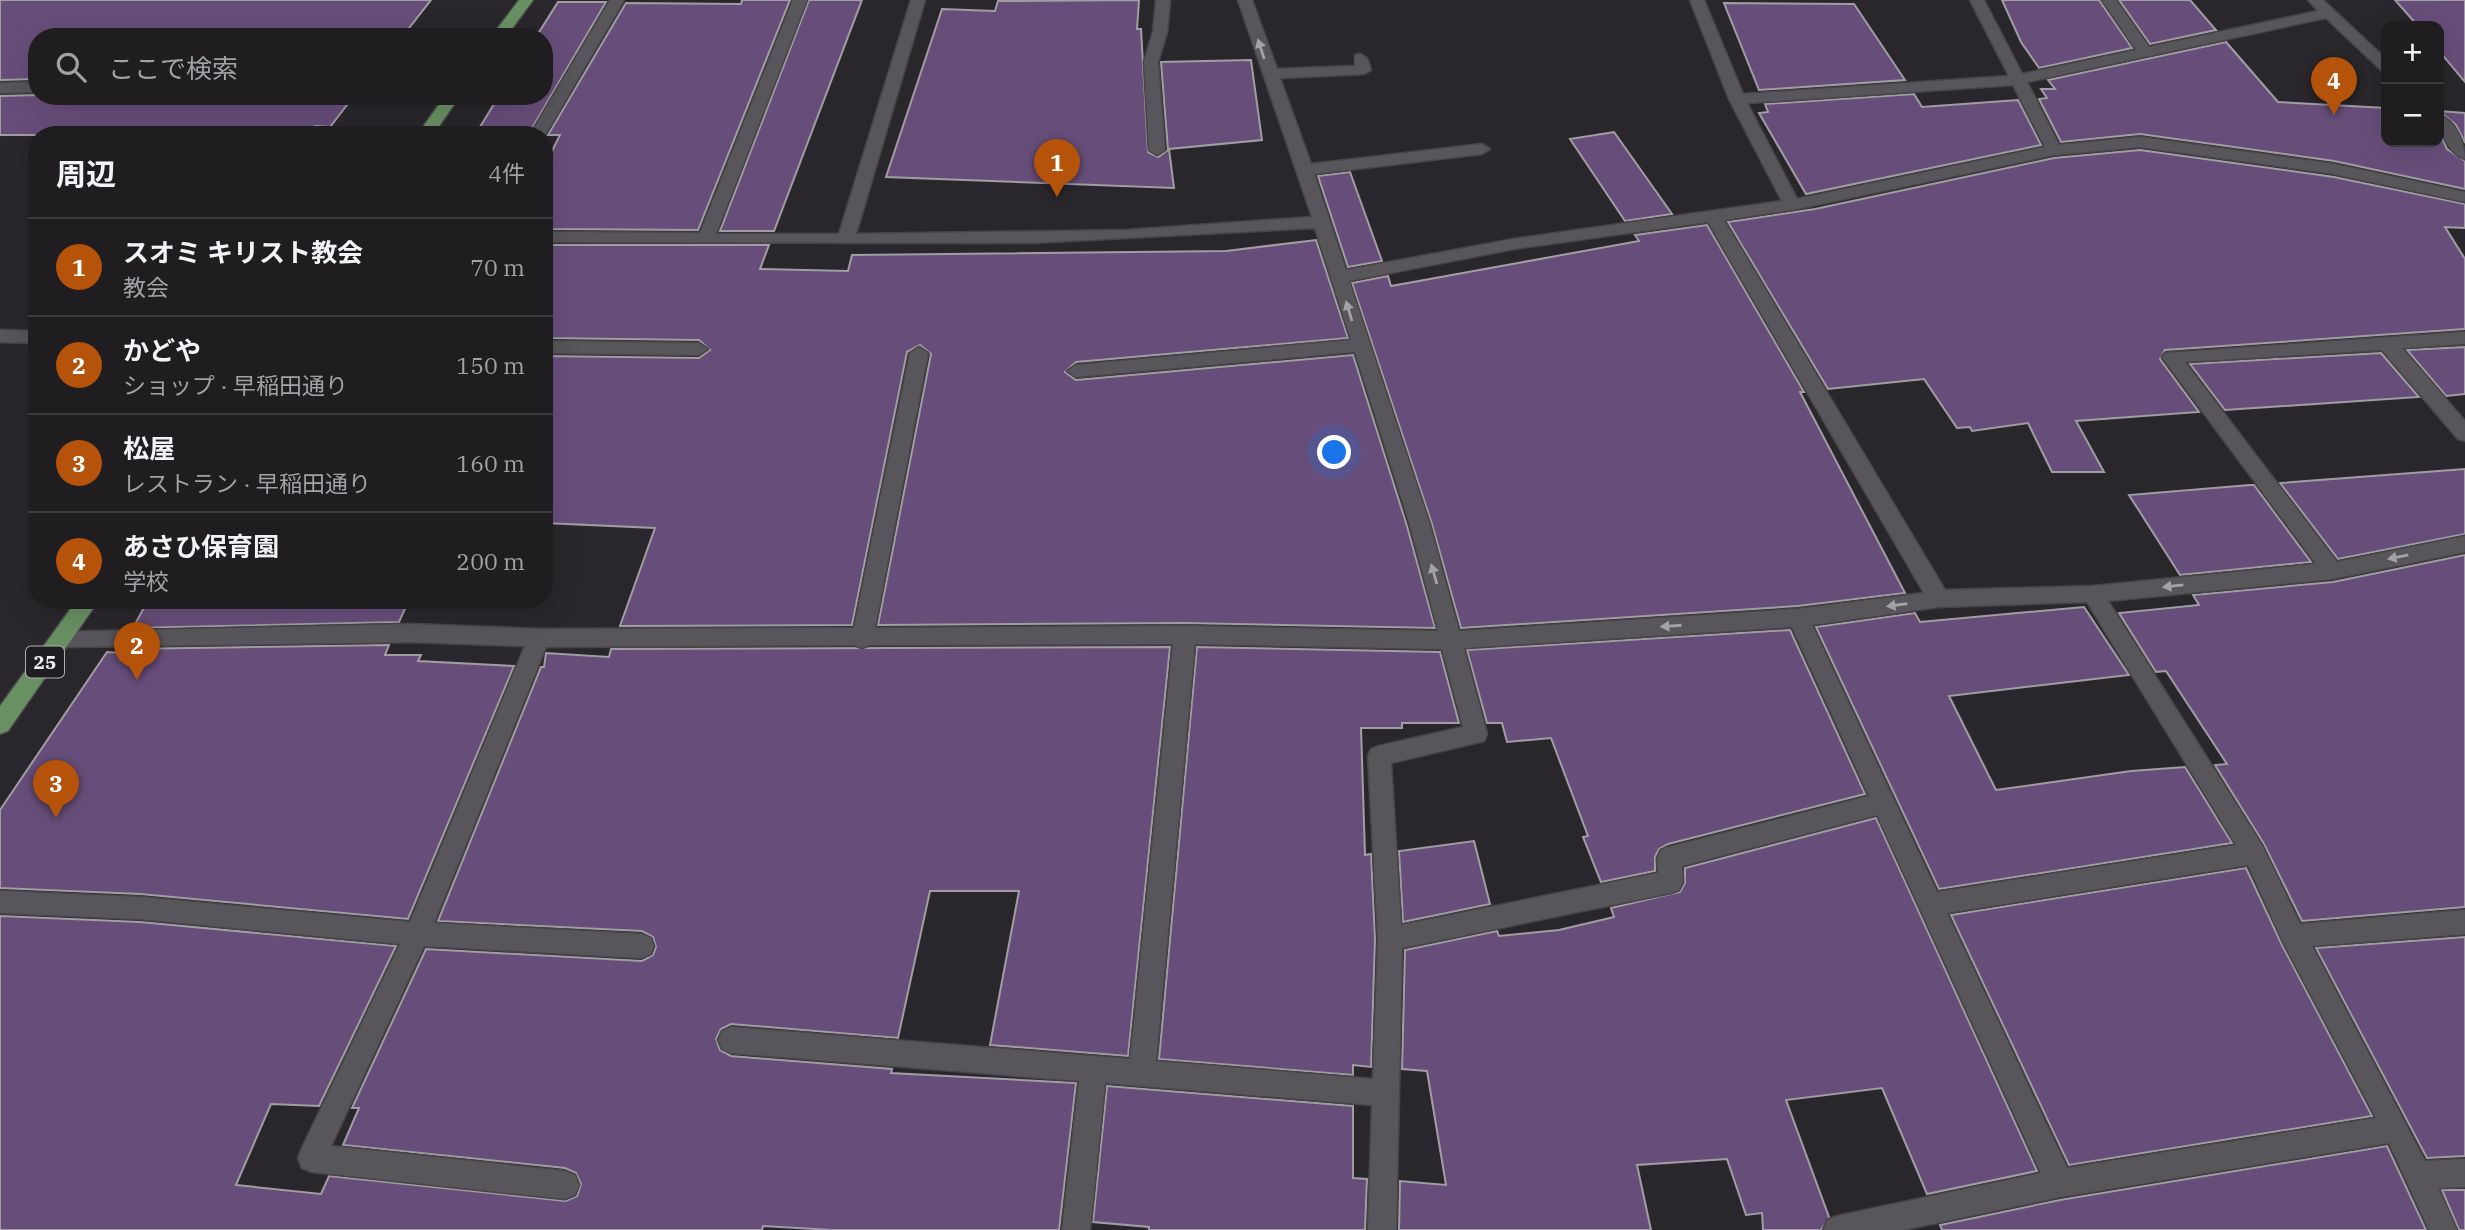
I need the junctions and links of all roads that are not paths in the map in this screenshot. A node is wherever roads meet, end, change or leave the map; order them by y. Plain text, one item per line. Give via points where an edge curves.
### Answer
1 (526, 0) edge
2 (617, 0) edge
3 (800, 0) edge
4 (918, 0) edge
5 (1163, 0) edge
6 (1245, 0) edge
7 (1697, 0) edge
8 (1978, 0) edge
9 (2109, 0) edge
10 (2315, 0) edge
11 (2329, 13) junction
12 (505, 28) edge
13 (2145, 52) junction
14 (1360, 58) dead end
15 (2381, 62) edge
16 (1269, 74) junction
17 (2016, 80) junction
18 (28, 87) edge
19 (0, 88) edge
20 (1737, 99) junction
21 (447, 105) edge
22 (431, 126) edge
23 (543, 126) edge
24 (2444, 127) edge
25 (1482, 149) dead end
26 (1157, 150) dead end
27 (2054, 150) junction
28 (2465, 154) edge
29 (1305, 170) junction
30 (2465, 197) edge
31 (1792, 205) junction
32 (1713, 216) junction
33 (1321, 222) junction
34 (553, 237) edge
35 (706, 239) junction
36 (844, 240) junction
37 (1339, 277) junction
38 (0, 336) edge
39 (28, 337) edge
40 (2465, 338) edge
41 (2387, 343) junction
42 (1360, 345) junction
43 (553, 347) edge
44 (699, 349) dead end
45 (919, 353) dead end
46 (1076, 371) dead end
47 (2465, 434) edge
48 (2465, 544) edge
49 (2332, 571) junction
50 (2093, 594) junction
51 (1939, 599) junction
52 (83, 609) edge
53 (1798, 618) junction
54 (1185, 635) junction
55 (63, 638) junction
56 (539, 638) junction
57 (862, 639) junction
58 (1452, 640) junction
59 (0, 724) edge
60 (1883, 803) junction
61 (2255, 853) junction
62 (0, 902) edge
63 (1930, 904) junction
64 (2465, 922) edge
65 (417, 934) junction
66 (2293, 936) junction
67 (1390, 939) junction
68 (642, 946) dead end
69 (732, 1040) dead end
70 (1093, 1070) junction
71 (1142, 1072) junction
72 (1385, 1093) junction
73 (2396, 1128) junction
74 (2465, 1172) edge
75 (2417, 1175) junction
76 (2060, 1184) junction
77 (565, 1185) dead end
78 (1076, 1230) edge
79 (1382, 1230) edge
80 (1837, 1230) edge
81 (2443, 1230) edge

1 - 12 main road
2 - 23 street
3 - 35 street
4 - 36 street
5 - 26 street via 1151,62
16 -> 6 street
7 - 20 street
8 - 17 street
9 - 13 street
10 - 11 street
11 - 13 street
11 - 15 street
13 - 17 street
14 - 16 street via 1364,71
16 - 29 street
17 - 20 street
17 - 27 street
18 - 19 street
20 - 31 street
21 - 22 main road
24 - 28 street
25 - 29 street
27 - 30 street via 2140,142 2334,169
27 - 31 street
29 - 33 street
31 - 32 street
32 - 37 street via 1514,244
32 - 51 street
33 - 36 street via 1216,232
33 - 37 street
34 - 35 street
35 - 36 street
42 -> 37 street
38 - 39 street
40 - 41 street
41 - 47 street
41 - 49 street via 2171,357
42 - 46 street
58 -> 42 street via 1420,525
43 - 44 street
45 - 57 street
48 -> 49 street
49 -> 50 street
50 - 51 street
50 - 61 street
51 -> 53 street
52 - 55 main road, 25
53 -> 58 street
53 - 60 street
54 - 57 street
54 - 58 street
54 - 71 street
55 - 56 street via 412,633
55 - 59 main road, 25
56 - 57 street
56 - 65 street
58 - 67 street via 1476,734 1380,756
60 - 63 street
60 - 67 street via 1669,858 1671,882
61 - 63 street
61 - 66 street
62 - 65 street via 139,908
63 - 76 street
64 - 66 street
65 - 68 street
65 - 77 street via 312,1158
66 - 73 street
67 - 72 street
69 - 70 street
70 - 71 street
70 - 78 street
71 - 72 street
72 - 79 street
73 - 75 street
73 - 76 street
74 - 75 street
75 - 81 street
76 - 80 street

